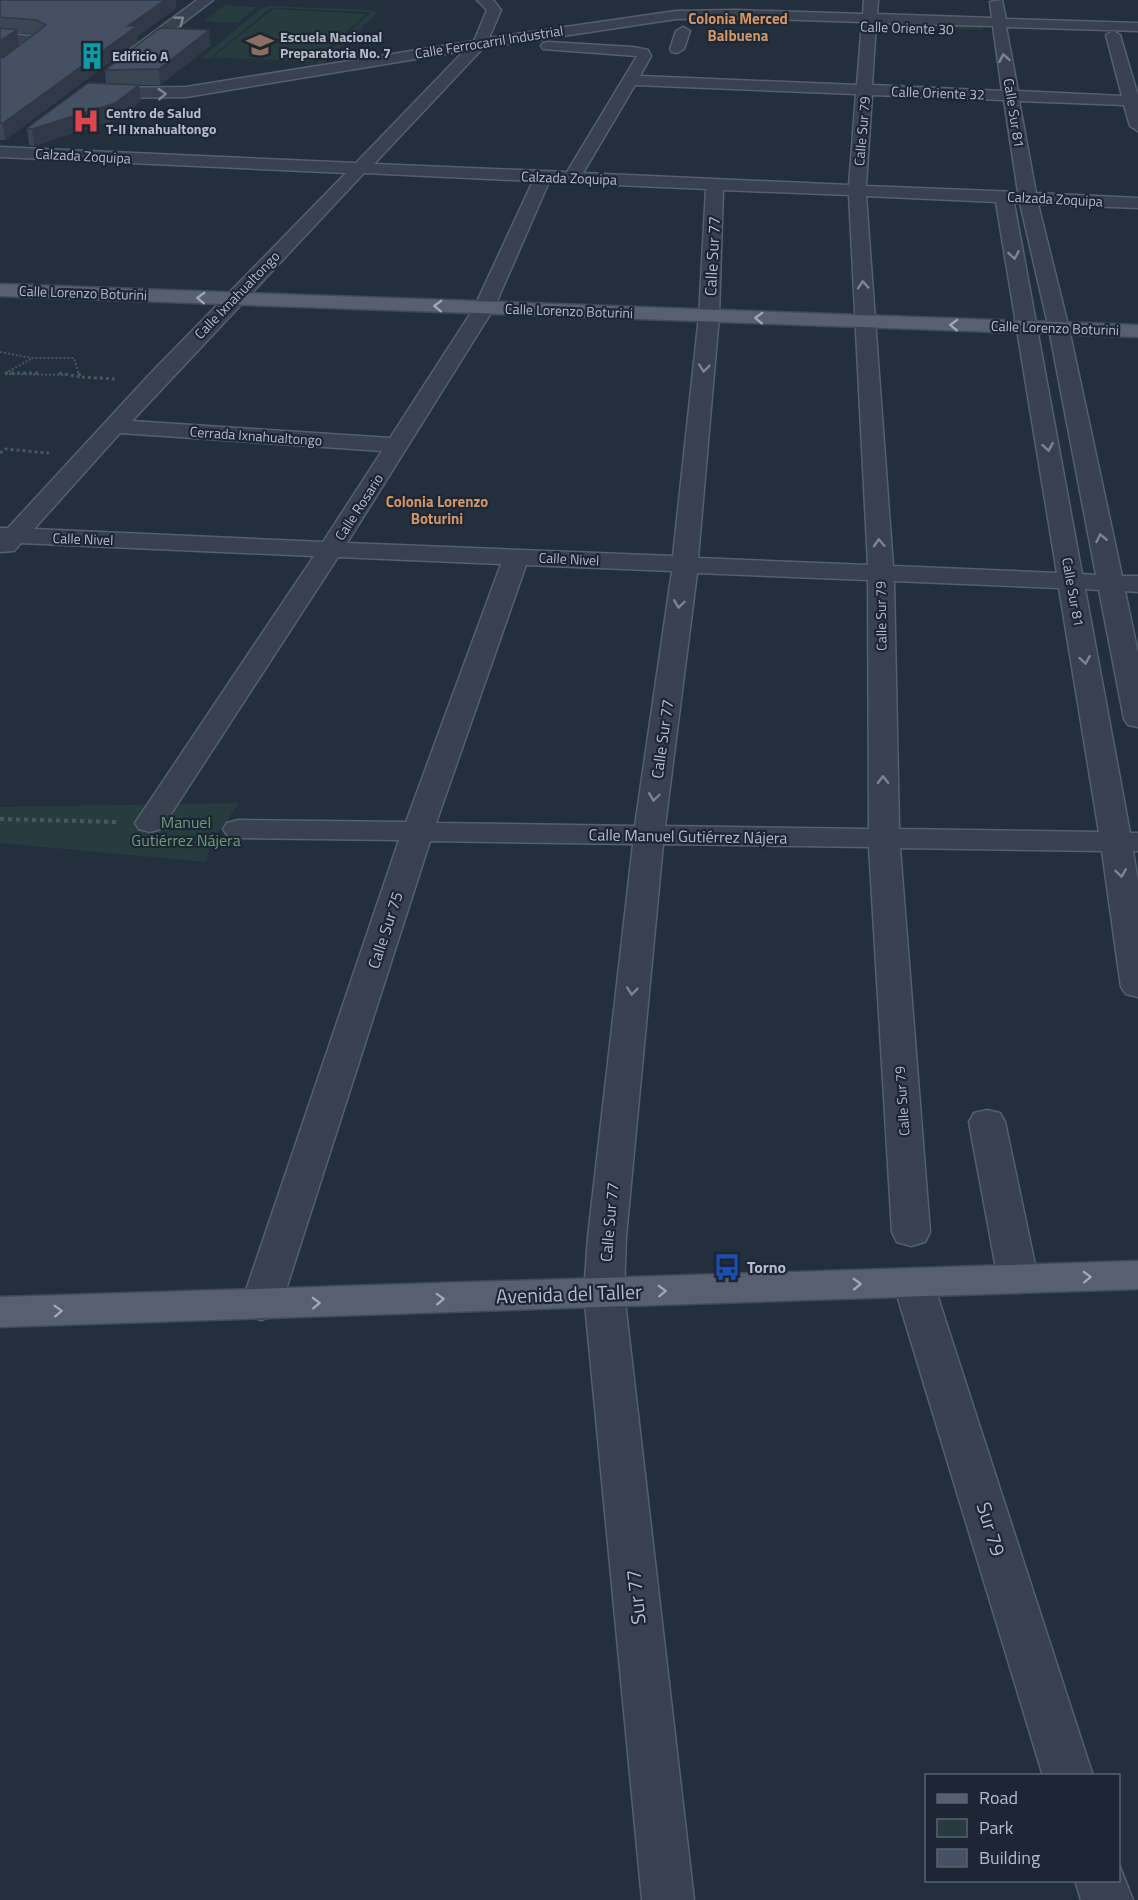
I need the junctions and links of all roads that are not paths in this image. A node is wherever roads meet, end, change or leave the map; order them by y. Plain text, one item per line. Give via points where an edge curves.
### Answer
1 (206, 0) edge
2 (484, 0) edge
3 (683, 0) edge
4 (871, 0) edge
5 (997, 0) edge
6 (1104, 9) dead end
7 (678, 21) junction
8 (868, 23) junction
9 (593, 25) junction
10 (999, 27) junction
11 (1138, 27) edge
12 (1110, 31) junction
13 (700, 32) dead end
14 (1138, 36) edge
15 (2, 40) edge
16 (480, 43) junction
17 (677, 49) dead end
18 (121, 64) edge
19 (0, 68) edge
20 (102, 78) edge
21 (631, 80) junction
22 (866, 90) junction
23 (1011, 96) junction
24 (1135, 101) edge
25 (1138, 126) edge
26 (24, 139) dead end
27 (2, 154) edge
28 (357, 169) junction
29 (543, 177) junction
30 (572, 178) junction
31 (716, 184) junction
32 (857, 191) junction
33 (1016, 198) junction
34 (1138, 203) edge
35 (0, 290) edge
36 (233, 299) junction
37 (484, 308) junction
38 (709, 316) junction
39 (865, 322) junction
40 (1027, 327) junction
41 (1059, 328) junction
42 (1138, 331) edge
43 (114, 426) junction
44 (398, 445) junction
45 (5, 541) edge
46 (331, 549) junction
47 (516, 557) junction
48 (685, 564) junction
49 (880, 573) junction
50 (1072, 581) junction
51 (1110, 583) junction
52 (1138, 584) edge
53 (1138, 719) edge
54 (150, 824) dead end
55 (238, 829) dead end
56 (417, 833) junction
57 (649, 836) junction
58 (884, 838) junction
59 (1127, 841) edge
60 (1138, 987) edge
61 (987, 1122) dead end
62 (911, 1232) dead end
63 (1138, 1275) edge
64 (1018, 1279) junction
65 (913, 1282) junction
66 (604, 1293) junction
67 (261, 1305) junction
68 (0, 1312) edge
69 (1067, 1774) edge
70 (1101, 1882) edge
71 (668, 1900) edge
72 (1107, 1900) edge

18 -> 1 street
2 - 16 street via 494,10
3 - 7 street
4 - 8 street, Calle Sur 79
5 - 10 street, Calle Sur 81
6 - 12 street
7 - 8 street, Calle Oriente 30
7 - 9 street
7 - 9 street, Calle Ferrocarril Industrial via 645,18
7 - 13 street
7 - 17 street
8 - 10 street, Calle Oriente 30
8 - 22 street, Calle Sur 79
9 - 16 street, Calle Ferrocarril Industrial
10 - 12 street, Calle Oriente 30
23 -> 10 street, Calle Sur 81
11 - 12 street, Calle Oriente 30
12 - 14 street, Calle Oriente 30
12 - 24 street
15 - 19 street via 39,41
20 -> 16 street, Calle Ferrocarril Industrial via 82,92 198,91
16 - 21 street via 643,53
16 - 28 street, Calle Ixnahualtongo
21 - 22 street, Calle Oriente 32
21 - 30 street
22 - 23 street, Calle Oriente 32
22 - 32 street, Calle Sur 79
23 - 24 street, Calle Oriente 32
23 - 33 street, Calle Sur 81
24 - 25 street
26 - 27 street
27 - 28 street, Calzada Zoquipa
28 - 29 street, Calzada Zoquipa
28 - 36 street, Calle Ixnahualtongo
29 - 30 street, Calzada Zoquipa
29 - 37 street, Calle Rosario
30 - 31 street, Calzada Zoquipa
31 - 32 street, Calzada Zoquipa
31 - 38 street, Calle Sur 77
32 - 33 street, Calzada Zoquipa
39 -> 32 street, Calle Sur 79
33 - 34 street, Calzada Zoquipa
33 -> 40 street, Calle Sur 81
33 - 41 street, Calle Sur 81
36 -> 35 main road, Calle Lorenzo Boturini
37 -> 36 main road, Calle Lorenzo Boturini
36 - 43 street, Calle Ixnahualtongo
37 - 38 main road, Calle Lorenzo Boturini
37 - 44 street, Calle Rosario
39 -> 38 main road, Calle Lorenzo Boturini
38 -> 48 street, Calle Sur 77
40 -> 39 main road, Calle Lorenzo Boturini
49 -> 39 street, Calle Sur 79
40 - 41 main road, Calle Lorenzo Boturini
40 -> 50 street, Calle Sur 81
41 - 42 main road, Calle Lorenzo Boturini
51 -> 41 street, Calle Sur 81
43 - 44 street, Cerrada Ixnahualtongo
43 - 45 street, Calle Ixnahualtongo
44 - 46 street, Calle Rosario
45 - 46 street, Calle Nivel
46 - 47 street, Calle Nivel
46 - 54 street, Calle Rosario
47 - 48 street, Calle Nivel
47 - 56 street, Calle Sur 75
48 - 49 street, Calle Nivel
48 -> 57 street, Calle Sur 77
49 - 50 street, Calle Nivel
58 -> 49 street, Calle Sur 79
50 - 51 street, Calle Nivel
50 -> 59 street, Calle Sur 81
51 - 52 street, Calle Nivel
51 - 53 street, Calle Sur 81
55 - 56 street, Calle Manuel Gutiérrez Nájera
56 - 57 street, Calle Manuel Gutiérrez Nájera
56 - 67 street, Calle Sur 75
57 - 58 street, Calle Manuel Gutiérrez Nájera
57 -> 66 street, Calle Sur 77 via 606,1237
58 - 59 street, Calle Manuel Gutiérrez Nájera
58 - 62 street, Calle Sur 79
59 -> 60 street, Calle Sur 81
61 - 64 street
64 -> 63 main road, Avenida del Taller
64 - 65 main road, Avenida del Taller
66 -> 65 main road, Avenida del Taller
65 - 69 street, Sur 79
67 -> 66 main road, Avenida del Taller
66 - 71 street, Sur 77
68 -> 67 main road, Avenida del Taller
70 - 72 street

